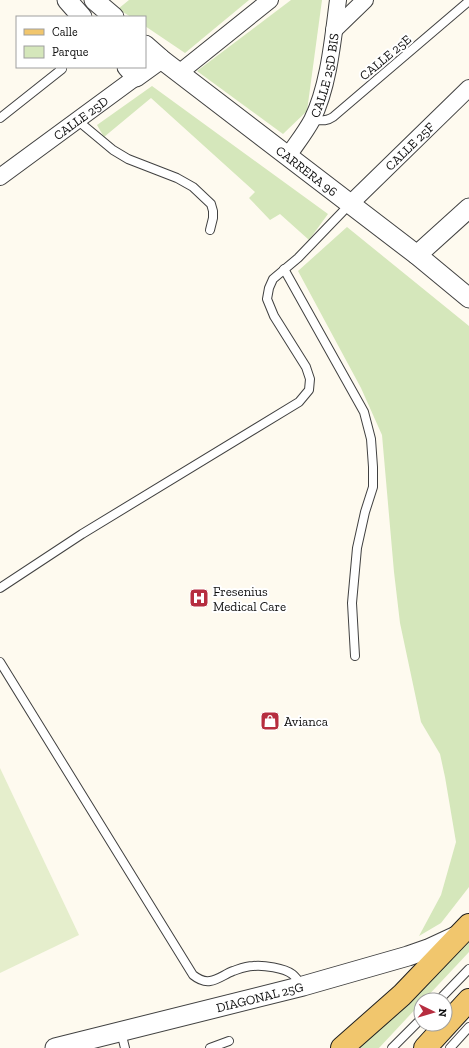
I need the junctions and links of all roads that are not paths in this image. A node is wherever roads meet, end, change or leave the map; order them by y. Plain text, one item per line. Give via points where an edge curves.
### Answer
1 (67, 0) edge
2 (94, 0) edge
3 (270, 0) edge
4 (338, 0) edge
5 (365, 0) edge
6 (469, 1) edge
7 (81, 16) edge
8 (113, 16) edge
9 (334, 30) junction
10 (146, 46) edge
11 (161, 59) junction
12 (146, 66) edge
13 (61, 68) edge
14 (132, 72) edge
15 (179, 72) junction
16 (469, 88) edge
17 (0, 118) edge
18 (77, 120) junction
19 (312, 120) junction
20 (288, 156) junction
21 (0, 177) edge
22 (350, 204) junction
23 (469, 208) edge
24 (210, 230) dead end
25 (417, 255) junction
26 (284, 269) junction
27 (469, 298) edge
28 (0, 588) edge
29 (355, 656) dead end
30 (0, 662) edge
31 (465, 929) edge
32 (469, 969) edge
33 (303, 986) junction
34 (447, 992) edge
35 (469, 1000) edge
36 (413, 1026) edge
37 (469, 1027) edge
38 (123, 1040) edge
39 (229, 1040) dead end
40 (55, 1048) edge
41 (210, 1048) edge
42 (342, 1048) edge
43 (392, 1048) edge
44 (425, 1048) edge
45 (450, 1048) edge

1 - 7 street
2 - 8 street
3 - 15 street
4 - 9 street
5 - 9 street, CALLE 25D BIS
6 - 19 lane, CALLE 25E via 333,117
9 - 19 street, CALLE 25D BIS via 327,72
10 - 11 street, CARRERA 96
11 - 12 street, CALLE 25D
11 - 15 street, CARRERA 96
13 - 17 lane
14 - 18 street, CALLE 25D
15 - 20 street, CARRERA 96
16 - 22 street, CALLE 25F
18 - 21 street, CALLE 25D
18 - 24 lane via 128,159 193,187 210,204 213,211
19 - 20 street, CALLE 25D BIS
20 - 22 street, CARRERA 96
22 - 25 street, CARRERA 96
22 - 26 lane
23 - 25 street
25 - 27 street, CARRERA 96
26 - 28 lane via 273,279 267,299 274,316 306,367 310,379 309,390 299,402 135,501
26 - 29 lane via 364,412 371,439 373,487 357,548 352,603
30 - 33 lane via 194,975 203,981 209,981 255,965 285,970 295,976
31 - 33 street, DIAGONAL 25G via 421,952
31 - 42 main road via 402,995
32 - 34 lane
33 - 38 street, DIAGONAL 25G
35 - 44 main road
36 - 43 lane
37 - 45 lane
38 - 40 street, DIAGONAL 25G
39 - 41 lane

